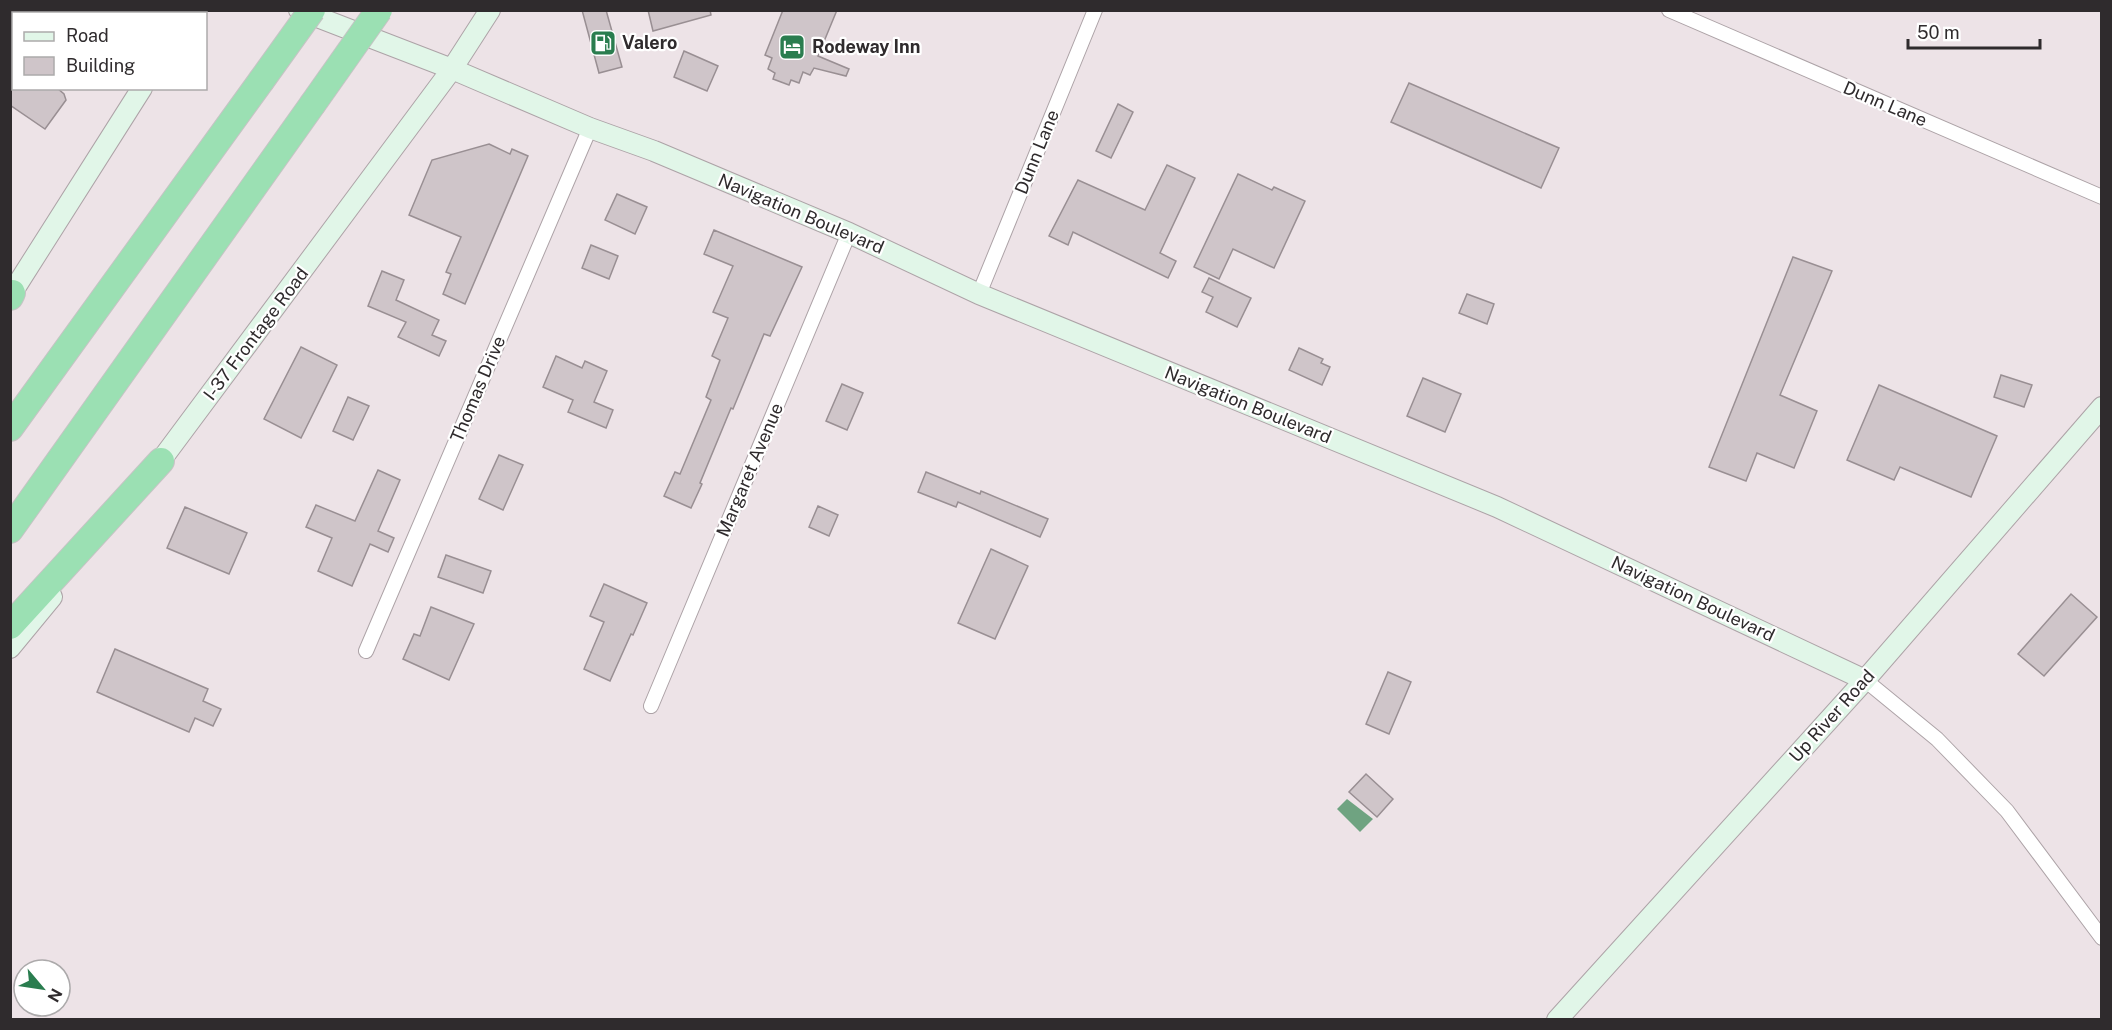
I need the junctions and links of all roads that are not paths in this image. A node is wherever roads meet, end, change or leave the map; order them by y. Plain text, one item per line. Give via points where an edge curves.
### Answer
1 (299, 10) edge
2 (312, 10) edge
3 (380, 10) edge
4 (490, 10) edge
5 (1095, 10) edge
6 (1669, 10) edge
7 (452, 69) junction
8 (141, 90) edge
9 (590, 128) junction
10 (2102, 197) edge
11 (849, 233) junction
12 (980, 294) junction
13 (11, 296) edge
14 (2102, 407) edge
15 (10, 428) edge
16 (161, 460) junction
17 (10, 530) edge
18 (10, 626) edge
19 (10, 648) edge
20 (366, 651) dead end
21 (1865, 680) junction
22 (651, 706) dead end
23 (2102, 938) edge
24 (1557, 1020) edge

1 - 7 street, Navigation Boulevard
2 - 15 highway, bridge
3 - 17 highway, bridge
4 - 7 street, I-37 Frontage Road
5 - 12 street, Dunn Lane
6 - 10 street, Dunn Lane
7 - 9 street, Navigation Boulevard
7 - 16 street, I-37 Frontage Road
8 - 13 street
9 - 11 street, Navigation Boulevard
9 - 20 street, Thomas Drive
11 - 12 street, Navigation Boulevard
11 - 22 street, Margaret Avenue
12 - 21 street, Navigation Boulevard via 1497,507
14 - 21 street, Up River Road
16 - 18 highway
16 - 19 street, I-37 Frontage Road
21 - 23 street, Navigation Boulevard via 1937,739 2007,811
21 - 24 street, Up River Road

